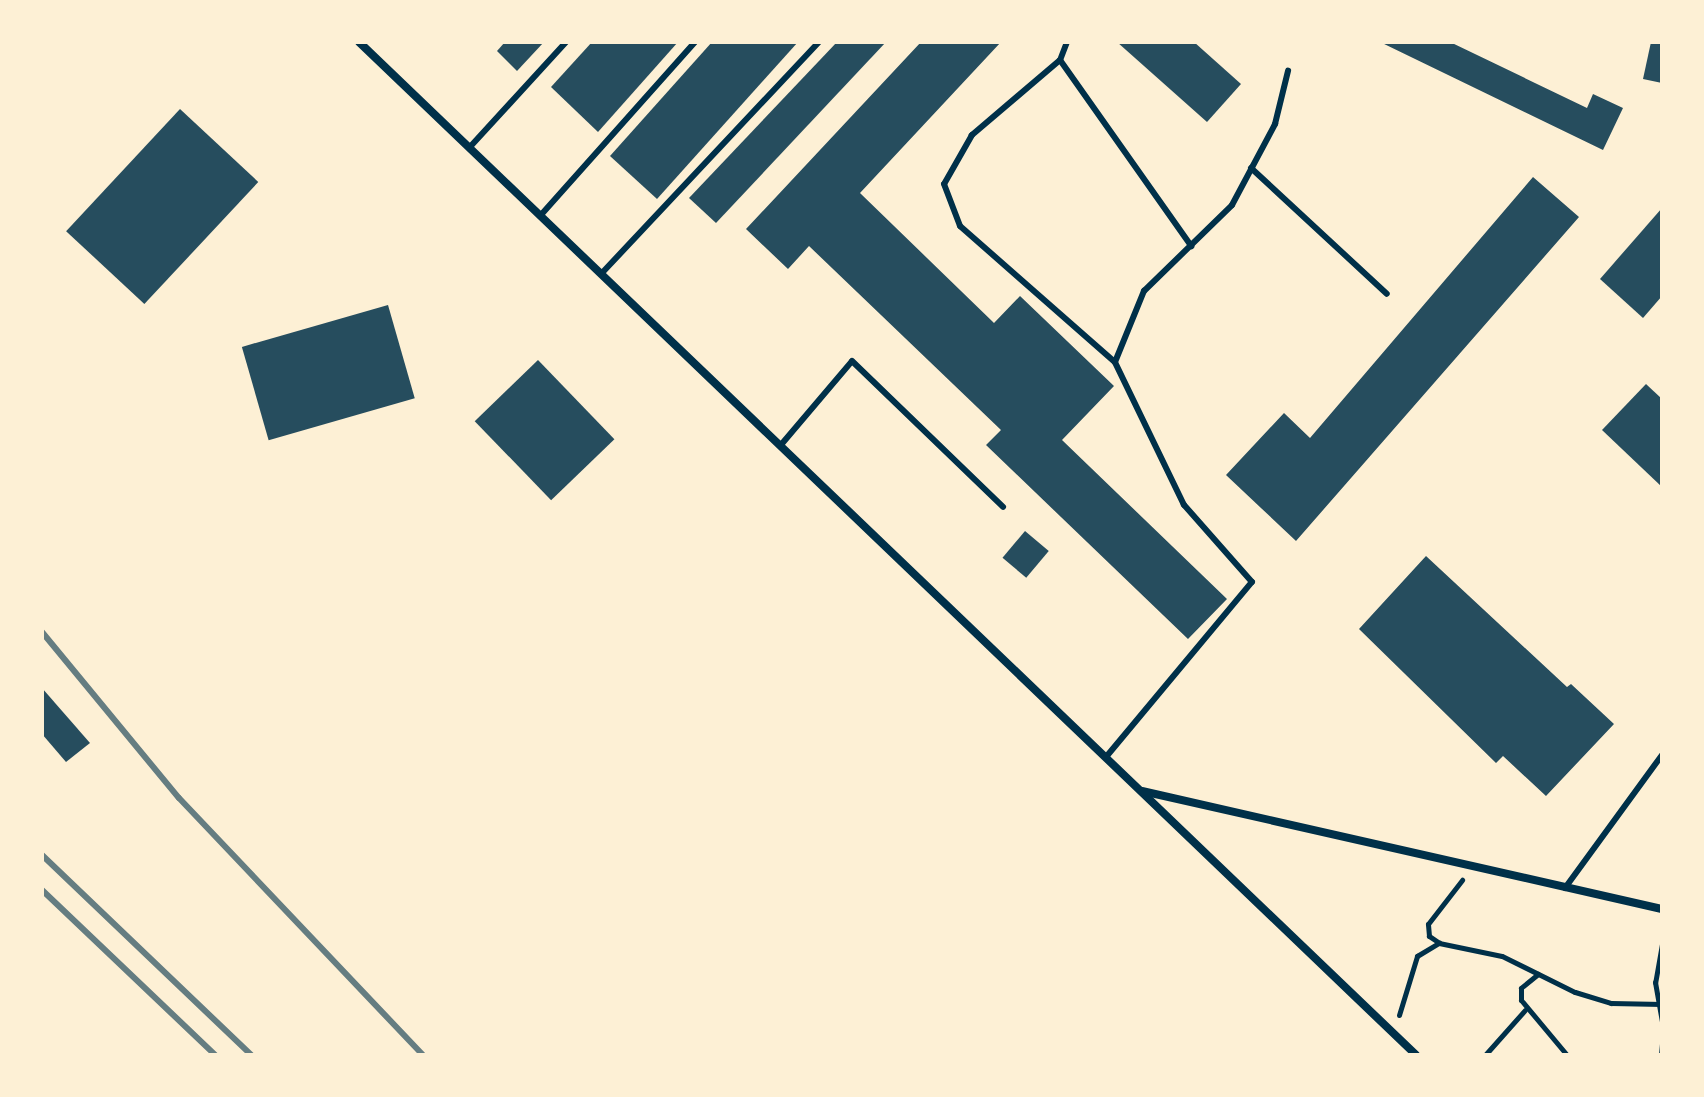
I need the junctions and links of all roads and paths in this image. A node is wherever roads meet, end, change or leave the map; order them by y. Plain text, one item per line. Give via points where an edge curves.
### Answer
1 (359, 42) edge
2 (566, 42) edge
3 (695, 42) edge
4 (819, 42) edge
5 (1067, 42) edge
6 (1060, 60) junction
7 (1288, 71) dead end
8 (469, 148) junction
9 (1251, 168) junction
10 (540, 216) junction
11 (1191, 246) junction
12 (601, 274) junction
13 (1387, 294) dead end
14 (1115, 362) junction
15 (780, 446) junction
16 (1003, 507) dead end
17 (1662, 755) edge
18 (1106, 757) junction
19 (1141, 791) junction
20 (1472, 867) junction
21 (1565, 888) junction
22 (1662, 909) edge
23 (1439, 943) junction
24 (1662, 944) edge
25 (1539, 974) junction
26 (1660, 1004) edge
27 (1525, 1010) junction
28 (1662, 1021) edge
29 (1394, 1034) junction
30 (1662, 1044) edge
31 (1416, 1055) edge
32 (1485, 1055) edge
33 (1567, 1055) edge
34 (1661, 1055) edge

1 - 8 street
2 - 8 lane
3 - 10 lane
4 - 12 lane
5 - 6 lane
6 - 11 lane
6 - 14 lane via 972,135 944,184 960,226
7 - 9 lane via 1275,124
8 - 10 street
9 - 11 lane via 1232,205
9 - 13 lane
10 - 12 street
11 - 14 lane via 1144,291
12 - 15 street
14 - 18 lane via 1184,505 1252,582
15 - 16 lane via 852,361
15 - 18 street
17 - 21 lane
18 - 19 street
19 - 20 street
19 - 29 street
20 - 21 street
20 - 23 path via 1428,924 1429,936
21 - 22 street
23 - 25 path via 1502,956
23 - 29 path via 1417,956
24 - 26 path via 1655,982
25 - 26 path via 1611,1003
25 - 27 path via 1521,988
26 - 28 path
27 - 32 path
27 - 33 path
29 - 31 street
30 - 34 path

